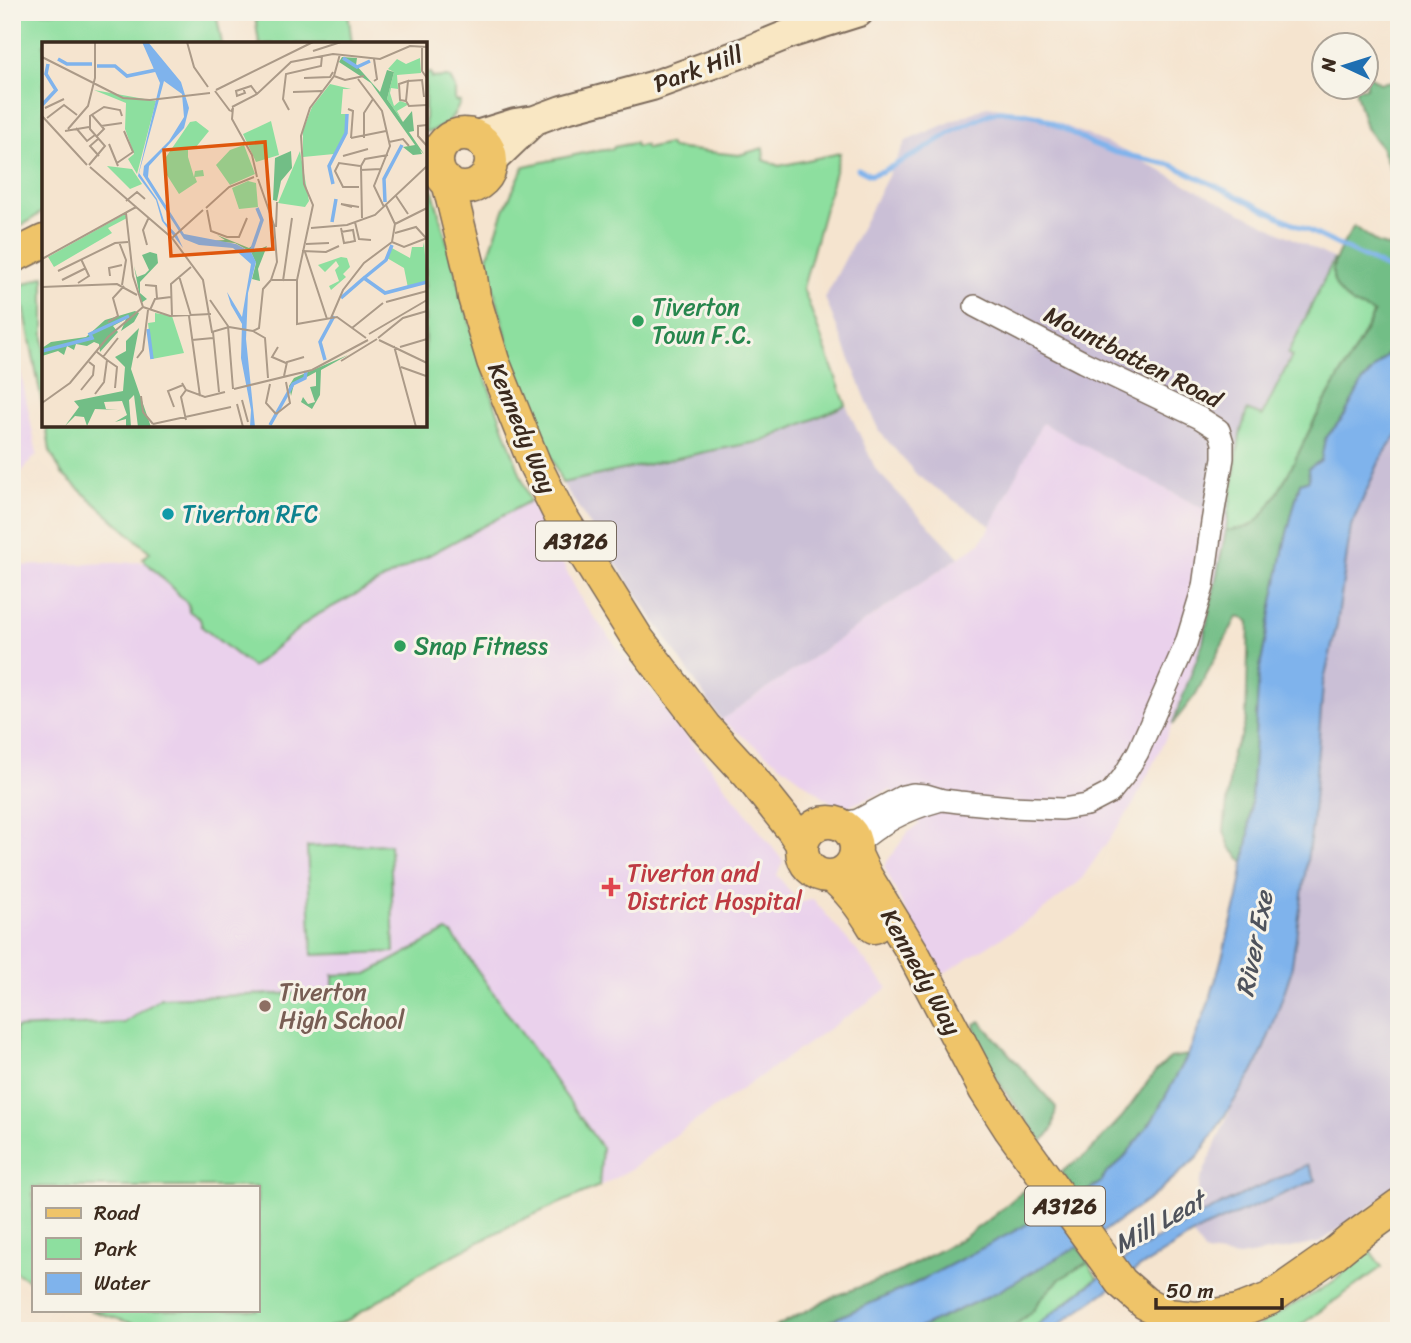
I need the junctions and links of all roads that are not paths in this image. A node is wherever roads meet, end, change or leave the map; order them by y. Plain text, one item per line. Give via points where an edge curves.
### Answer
1 (859, 12) edge
2 (535, 120) junction
3 (443, 155) edge
4 (485, 172) junction
5 (42, 242) edge
6 (12, 257) edge
7 (470, 271) junction
8 (975, 306) dead end
9 (836, 838) junction
10 (831, 876) junction
11 (985, 1090) junction
12 (1399, 1205) edge
13 (1168, 1323) edge

1 - 2 street, Park Hill via 652,86
2 - 3 street, Park Hill via 515,123
2 - 4 street, Park Hill
3 - 4 main road via 456,186 472,187
3 - 4 main road via 481,140 490,153
3 - 7 main road, Kennedy Way / A3126
4 - 7 main road, Kennedy Way / A3126
5 - 6 main road
7 - 9 main road, Kennedy Way / A3126 via 493,361 525,442 559,513 637,638 705,727 792,828
8 - 9 street, Mountbatten Road via 1219,430 1223,458 1203,587 1186,643 1138,752 1110,793 1087,805 1062,809 943,800 918,806 877,828
9 - 10 main road via 848,870
9 - 10 main road, A3126 via 802,852 809,868
9 - 11 main road, Kennedy Way / A3126 via 866,876 913,953
10 - 11 main road, Kennedy Way / A3126 via 861,906 921,1004
11 - 13 main road, Kennedy Way / A3126 via 1121,1282
12 - 13 main road, A3126 via 1269,1299 1238,1311

